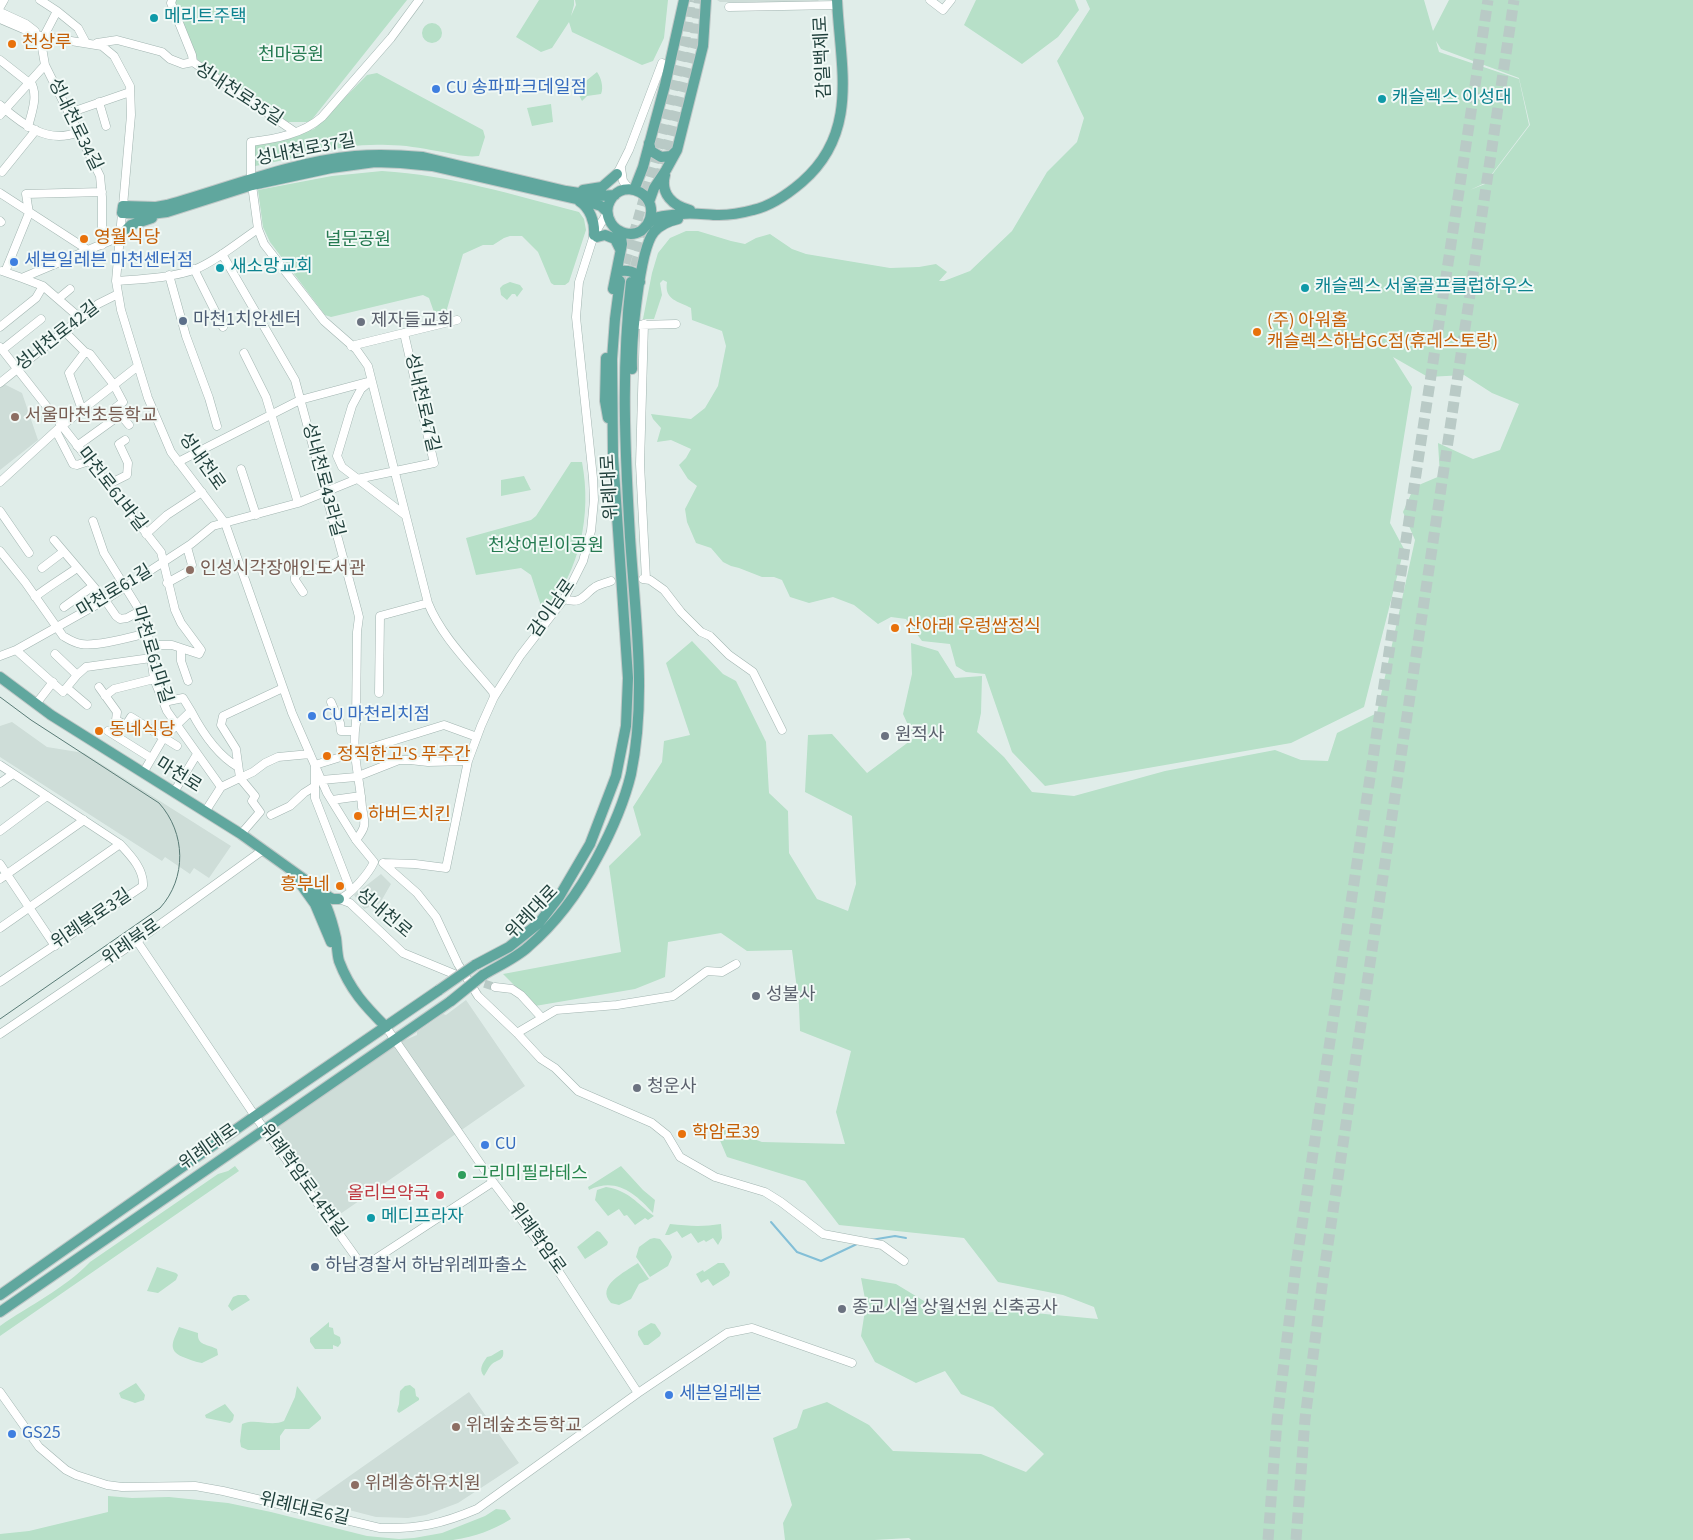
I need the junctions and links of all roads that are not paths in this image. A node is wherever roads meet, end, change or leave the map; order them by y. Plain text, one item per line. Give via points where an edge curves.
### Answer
1 (4, 0) edge
2 (40, 0) edge
3 (172, 0) edge
4 (419, 0) edge
5 (684, 0) edge
6 (706, 0) edge
7 (930, 0) edge
8 (951, 0) edge
9 (837, 2) edge
10 (0, 7) edge
11 (728, 7) dead end
12 (57, 11) junction
13 (0, 12) edge
14 (0, 19) edge
15 (42, 36) junction
16 (88, 43) junction
17 (0, 60) edge
18 (194, 62) junction
19 (662, 64) dead end
20 (45, 65) junction
21 (29, 81) junction
22 (130, 92) junction
23 (99, 102) junction
24 (2, 110) edge
25 (69, 113) junction
26 (106, 126) dead end
27 (32, 128) junction
28 (78, 132) junction
29 (295, 132) junction
30 (649, 142) junction
31 (677, 150) junction
32 (666, 170) junction
33 (619, 171) junction
34 (2, 172) dead end
35 (487, 176) junction
36 (252, 182) junction
37 (632, 190) junction
38 (566, 191) junction
39 (102, 192) junction
40 (0, 193) edge
41 (616, 195) junction
42 (576, 199) junction
43 (650, 203) junction
44 (123, 210) junction
45 (29, 213) junction
46 (607, 213) junction
47 (159, 214) junction
48 (681, 214) junction
49 (721, 215) junction
50 (646, 226) junction
51 (258, 229) junction
52 (618, 230) junction
53 (120, 237) junction
54 (594, 238) junction
55 (102, 244) junction
56 (88, 250) junction
57 (222, 254) junction
58 (619, 260) junction
59 (644, 262) junction
60 (194, 269) junction
61 (2, 271) edge
62 (169, 275) junction
63 (22, 278) junction
64 (627, 280) junction
65 (116, 281) junction
66 (43, 286) junction
67 (70, 289) dead end
68 (118, 294) junction
69 (58, 299) junction
70 (80, 318) junction
71 (41, 320) dead end
72 (457, 320) dead end
73 (676, 324) dead end
74 (639, 325) junction
75 (0, 326) edge
76 (223, 327) dead end
77 (64, 331) junction
78 (404, 332) junction
79 (351, 346) junction
80 (1, 349) edge
81 (85, 352) junction
82 (244, 353) dead end
83 (138, 366) junction
84 (17, 369) junction
85 (372, 381) junction
86 (0, 383) edge
87 (114, 385) junction
88 (300, 400) junction
89 (82, 410) junction
90 (271, 414) junction
91 (120, 415) junction
92 (129, 425) dead end
93 (217, 426) dead end
94 (59, 429) junction
95 (125, 440) dead end
96 (77, 446) junction
97 (625, 457) junction
98 (88, 461) junction
99 (178, 462) junction
100 (240, 469) dead end
101 (394, 472) junction
102 (357, 479) junction
103 (0, 482) edge
104 (107, 485) junction
105 (202, 492) junction
106 (325, 493) junction
107 (298, 503) junction
108 (0, 511) edge
109 (256, 515) junction
110 (405, 515) junction
111 (93, 521) dead end
112 (225, 524) junction
113 (146, 534) junction
114 (54, 540) dead end
115 (187, 547) junction
116 (0, 551) edge
117 (63, 552) junction
118 (29, 553) dead end
119 (343, 559) junction
120 (164, 563) junction
121 (42, 568) dead end
122 (77, 568) junction
123 (611, 581) dead end
124 (167, 583) junction
125 (93, 586) junction
126 (127, 586) junction
127 (303, 592) dead end
128 (35, 597) junction
129 (564, 599) junction
130 (105, 600) junction
131 (428, 603) junction
132 (64, 607) dead end
133 (140, 611) junction
134 (56, 626) junction
135 (148, 634) junction
136 (150, 645) junction
137 (180, 649) junction
138 (16, 650) junction
139 (55, 654) dead end
140 (0, 656) edge
141 (151, 658) junction
142 (77, 675) junction
143 (0, 677) edge
144 (154, 679) junction
145 (188, 681) dead end
146 (53, 682) junction
147 (99, 687) dead end
148 (67, 688) junction
149 (283, 688) junction
150 (379, 693) dead end
151 (105, 696) junction
152 (494, 697) junction
153 (164, 702) junction
154 (331, 702) dead end
155 (36, 704) junction
156 (87, 705) dead end
157 (191, 711) junction
158 (120, 723) junction
159 (176, 723) junction
160 (782, 730) dead end
161 (354, 732) junction
162 (164, 737) junction
163 (477, 737) junction
164 (177, 746) dead end
165 (355, 753) junction
166 (196, 754) junction
167 (310, 754) junction
168 (151, 758) junction
169 (468, 761) junction
170 (0, 765) edge
171 (315, 765) junction
172 (238, 767) junction
173 (143, 772) junction
174 (13, 774) junction
175 (359, 774) junction
176 (240, 778) junction
177 (321, 780) junction
178 (0, 783) edge
179 (315, 786) junction
180 (222, 787) junction
181 (174, 792) junction
182 (47, 796) junction
183 (362, 796) junction
184 (332, 800) junction
185 (205, 812) junction
186 (271, 815) dead end
187 (84, 820) junction
188 (0, 831) edge
189 (241, 834) junction
190 (356, 840) junction
191 (120, 844) junction
192 (263, 850) junction
193 (374, 862) junction
194 (384, 863) junction
195 (0, 864) edge
196 (292, 871) junction
197 (3, 876) edge
198 (304, 879) junction
199 (351, 891) junction
200 (339, 900) junction
201 (29, 908) junction
202 (0, 928) edge
203 (137, 941) junction
204 (55, 946) junction
205 (338, 959) junction
206 (736, 964) dead end
207 (454, 974) dead end
208 (0, 982) edge
209 (495, 987) tunnel mouth
210 (542, 1018) junction
211 (386, 1027) junction
212 (517, 1033) junction
213 (0, 1034) edge
214 (395, 1040) junction
215 (255, 1116) junction
216 (264, 1129) junction
217 (493, 1182) junction
218 (904, 1261) dead end
219 (0, 1295) edge
220 (0, 1312) edge
221 (852, 1363) dead end
222 (0, 1392) edge
223 (638, 1393) junction

1 - 10 street
2 - 12 street, 성내천로
3 - 18 street
4 - 29 street, 성내천로35길 via 391,38 322,118
5 - 30 main road
6 - 31 main road via 703,46
7 - 8 street via 943,10
9 - 11 street
9 - 49 main road, 감일백제로 via 843,95 838,127 823,158 792,191 771,203
12 - 15 street
12 - 16 street, 성내천로 via 78,28
13 - 15 street, 성내천로
14 - 15 street, 성내천로
15 - 16 street, 성내천로
15 - 20 street, 성내천로34길
16 - 18 street, 성내천로35길 via 117,40 162,52 182,64
16 - 22 street, 성내천로 via 102,46 114,56
17 - 21 street
18 - 29 street, 성내천로35길
19 - 33 street
20 - 21 street
20 - 25 street, 성내천로34길
21 - 24 street
21 - 27 street via 35,96
22 - 23 street
22 - 44 street, 성내천로
23 - 25 street
23 - 26 street
24 - 27 street
25 - 28 street, 성내천로34길
27 - 28 street via 58,138
27 - 34 street
28 - 39 street, 성내천로34길 via 100,176
29 - 36 street via 251,142
30 - 31 main road via 651,151 661,157 671,156
30 - 37 main road via 643,167
31 - 32 main road
32 - 43 main road via 654,188
32 - 49 main road via 663,186 670,201 680,208
33 - 37 street
33 - 38 main road via 602,187
33 - 41 main road
35 - 36 main road, 성내천로37길 via 428,158 403,155 334,159
35 - 38 main road, 성내천로37길
35 - 42 main road, 성내천로37길
36 - 44 main road, 성내천로37길 via 167,205
36 - 47 main road, 성내천로37길
36 - 51 street
37 - 41 main road
37 - 43 main road via 642,194
38 - 41 main road, 성내천로37길
39 - 45 street via 26,194
39 - 55 street, 성내천로34길
40 - 45 street
41 - 46 main road via 609,203
42 - 46 main road, 성내천로37길 via 598,205
42 - 54 main road via 584,204 591,216
43 - 48 main road
43 - 50 main road via 651,215
44 - 47 main road, 성내천로37길
44 - 53 street, 성내천로
45 - 56 street
45 - 61 street
46 - 52 main road via 611,224
46 - 54 street, 감이남로
47 - 53 main road via 131,225
48 - 49 main road, 감일백제로
48 - 50 main road via 654,219
49 - 59 main road via 665,223 652,233
50 - 52 main road via 632,234
50 - 59 main road
51 - 57 street
51 - 79 street via 264,244 324,321
52 - 54 main road via 605,230
52 - 58 main road via 622,244
53 - 55 street
53 - 65 street, 성내천로
54 - 58 main road via 605,234 616,239 620,249
54 - 129 street, 감이남로 via 579,282 576,318 593,478 593,518 583,560
55 - 56 street
56 - 63 street
57 - 60 street
57 - 88 street, 성내천로43라길 via 295,380
58 - 64 main road
59 - 64 main road
60 - 62 street
60 - 76 street
61 - 63 street
62 - 65 street
62 - 93 street
63 - 66 street
64 - 74 main road
64 - 97 main road, 위례대로
64 - 211 main road, 위례대로, bridge via 608,320 605,401 613,456 628,678 626,726 616,776 590,844 559,897 539,923 509,947 475,965
65 - 68 street, 성내천로
66 - 69 street
66 - 75 street via 36,298
67 - 69 street
68 - 70 street, 성내천로42길
68 - 83 street, 성내천로
69 - 70 street
70 - 77 street, 성내천로42길
71 - 80 street
72 - 78 street
73 - 74 street
74 - 97 main road via 632,361 632,422
74 - 160 street via 644,579 664,590 701,632 753,672
77 - 81 street
77 - 84 street, 성내천로42길
78 - 79 street, 성내천로47길
78 - 101 street, 성내천로47길 via 434,463
79 - 85 street via 368,366
80 - 84 street, 마천로61바길
81 - 87 street
81 - 89 street via 69,373
82 - 90 street
83 - 87 street
83 - 99 street, 성내천로 via 159,425
84 - 86 street, 성내천로42길
84 - 94 street, 마천로61바길
85 - 88 street
85 - 101 street
85 - 102 street via 360,389 352,406 338,456 342,467
87 - 89 street
87 - 91 street via 123,402 115,408
88 - 90 street
88 - 106 street, 성내천로43라길
89 - 94 street
90 - 99 street
90 - 107 street
91 - 92 street
91 - 96 street
94 - 96 street, 마천로61바길
94 - 98 street via 73,464
94 - 103 street
95 - 104 street via 120,444 128,463 127,475
96 - 98 street, 마천로61바길
97 - 214 main road, 위례대로, bridge via 639,678 631,775 620,808 586,879 528,948 484,974
98 - 104 street, 마천로61바길
99 - 105 street, 성내천로
100 - 109 street
101 - 102 street, 성내천로47길
101 - 110 street
102 - 106 street, 성내천로47길
102 - 110 street
104 - 113 street, 마천로61바길
105 - 112 street, 성내천로
105 - 113 street via 167,515
106 - 107 street, 성내천로47길
106 - 119 street, 성내천로43라길
107 - 109 street, 성내천로47길
108 - 118 street
109 - 112 street, 성내천로47길
110 - 131 street
111 - 126 street, 마천로61마길 via 104,553
112 - 115 street, 마천로61길 via 213,526
112 - 149 street, 성내천로
113 - 120 street, 마천로61바길 via 161,552
114 - 117 street
115 - 120 street, 마천로61길
115 - 124 street via 192,565 187,572
116 - 128 street
117 - 121 street
117 - 122 street
119 - 127 street via 322,570 308,566 295,576
119 - 161 street, 성내천로43라길 via 359,618
120 - 124 street
120 - 126 street, 마천로61길
122 - 125 street
122 - 128 street
123 - 129 street via 596,586 585,597 572,602
124 - 137 street via 180,623 201,650 200,654
125 - 130 street
125 - 132 street
126 - 130 street, 마천로61길
126 - 133 street, 마천로61마길
128 - 134 street
129 - 152 street, 감이남로 via 520,656
130 - 133 street via 120,619
130 - 134 street, 마천로61길
131 - 150 street via 380,616
131 - 152 street via 448,637
133 - 135 street, 마천로61마길
134 - 135 street via 63,636 80,644
134 - 138 street, 마천로61길
135 - 136 street, 마천로61마길
136 - 137 street via 172,645
136 - 141 street, 마천로61마길
137 - 145 street
138 - 140 street, 마천로61길
138 - 146 street
139 - 142 street
141 - 142 street via 86,667
141 - 144 street, 마천로61마길
142 - 148 street
143 - 155 main road, 마천로
144 - 151 street via 114,690
144 - 153 street, 마천로61마길
146 - 148 street via 63,692
146 - 155 street
147 - 151 street
148 - 156 street
149 - 167 street, 성내천로
149 - 172 street via 223,716 221,725 236,749
151 - 158 street via 117,712 116,720
152 - 163 street, 감이남로
153 - 157 street via 184,698
153 - 159 street, 마천로61마길
154 - 161 street via 342,732
155 - 173 main road, 마천로
157 - 159 street
157 - 172 street via 201,729 226,759
158 - 162 street via 126,725 131,716
158 - 168 street via 111,733
159 - 162 street
159 - 166 street, 마천로61마길
161 - 165 street, 성내천로43라길
162 - 164 street
162 - 168 street
163 - 165 street via 444,725
163 - 169 street, 감이남로
165 - 171 street
165 - 175 street, 성내천로43라길
166 - 180 street, 마천로61마길
166 - 181 street
167 - 171 street, 성내천로
167 - 176 street via 278,757
168 - 173 street
169 - 175 street via 399,760
169 - 194 street, 감이남로 via 446,868
170 - 174 street, 위례북로3길
171 - 177 street, 성내천로
171 - 179 street
172 - 176 street
173 - 181 main road, 마천로
174 - 178 street
174 - 182 street, 위례북로3길
175 - 177 street
175 - 183 street, 성내천로43라길
176 - 180 street
176 - 189 street via 255,796 252,801 260,812
177 - 184 street, 성내천로
179 - 186 street via 290,806
179 - 199 street via 316,798
180 - 185 street
181 - 185 main road, 마천로
182 - 187 street, 위례북로3길
182 - 188 street
183 - 184 street
183 - 190 street via 364,827
184 - 190 street, 성내천로
185 - 189 main road, 마천로
187 - 191 street, 위례북로3길
187 - 197 street
189 - 192 main road, 마천로
190 - 193 street, 성내천로
191 - 201 street
191 - 204 street, 위례북로3길 via 144,875 143,886
192 - 196 main road, 마천로
192 - 203 street, 위례북로
193 - 194 street, 성내천로
193 - 199 street, 성내천로
194 - 212 street, 성내천로 via 417,893 436,917 478,996
195 - 197 street
196 - 198 main road, 마천로
196 - 205 main road via 315,904
197 - 201 street
198 - 200 main road, 마천로
198 - 205 main road via 321,895 336,939
199 - 200 street, 성내천로
200 - 207 street, 성내천로 via 350,903 403,953
201 - 202 street
201 - 204 street
203 - 213 street, 위례북로
203 - 215 street, 위례학암로14번길
204 - 208 street, 위례북로3길
205 - 211 main road via 360,1001
206 - 210 street via 722,972 707,971 673,996 556,1010
209 - 210 street via 522,995
210 - 212 street
211 - 214 street, 위례학암로
211 - 215 main road, 위례대로
212 - 218 street, 성내천로 via 578,1091 652,1123 667,1135 680,1157 698,1168 715,1177 765,1192 824,1234 882,1245
214 - 216 main road, 위례대로
214 - 217 street, 위례학암로
215 - 216 street, 위례학암로14번길
215 - 219 main road, 위례대로
216 - 217 street, 위례학암로14번길 via 364,1267
216 - 220 main road, 위례대로
217 - 223 street, 위례학암로 via 573,1291
221 - 223 street, 위례대로6길 via 752,1328 727,1333
222 - 223 street, 위례대로6길 via 47,1455 66,1470 93,1481 122,1487 196,1486 223,1490 380,1528 404,1528 451,1520 477,1509

